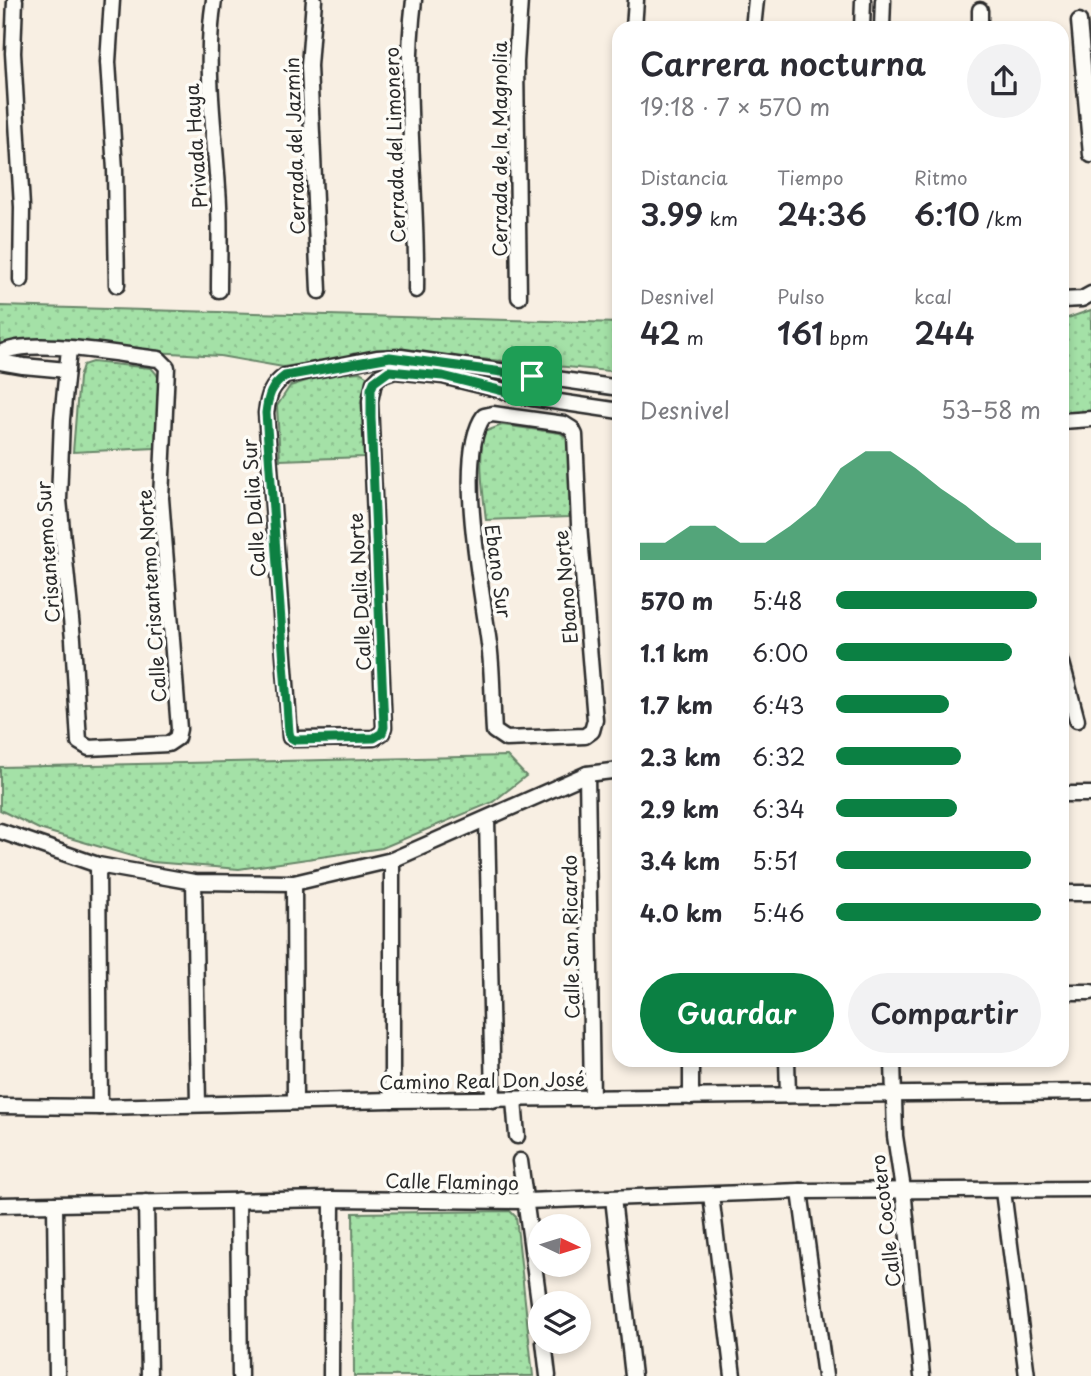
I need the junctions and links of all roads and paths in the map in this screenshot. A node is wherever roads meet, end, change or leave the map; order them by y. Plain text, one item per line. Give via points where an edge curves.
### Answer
1 (15, 0) edge
2 (112, 0) edge
3 (214, 0) edge
4 (314, 0) edge
5 (414, 0) edge
6 (520, 0) edge
7 (636, 0) edge
8 (756, 0) edge
9 (863, 0) edge
10 (883, 0) edge
11 (980, 10) dead end
12 (634, 21) edge
13 (754, 21) edge
14 (862, 21) edge
15 (882, 21) edge
16 (981, 21) edge
17 (1079, 21) dead end
18 (1091, 155) edge
19 (21, 280) dead end
20 (117, 285) dead end
21 (219, 290) dead end
22 (416, 290) dead end
23 (319, 291) dead end
24 (1091, 294) edge
25 (519, 297) dead end
26 (1069, 300) edge
27 (69, 349) junction
28 (0, 353) edge
29 (377, 358) junction
30 (0, 362) edge
31 (443, 369) junction
32 (67, 370) junction
33 (380, 376) junction
34 (532, 376) junction
35 (612, 387) edge
36 (531, 398) junction
37 (612, 410) edge
38 (531, 418) junction
39 (1091, 419) edge
40 (1069, 421) edge
41 (1069, 690) edge
42 (1077, 720) dead end
43 (290, 737) joint
44 (541, 739) joint
45 (133, 747) joint
46 (612, 771) edge
47 (587, 774) junction
48 (1069, 794) edge
49 (1091, 794) edge
50 (487, 819) junction
51 (0, 831) edge
52 (392, 860) junction
53 (98, 865) junction
54 (194, 882) junction
55 (294, 883) junction
56 (1069, 893) edge
57 (1091, 893) edge
58 (1069, 992) edge
59 (1091, 992) edge
60 (691, 1067) edge
61 (788, 1067) edge
62 (893, 1067) edge
63 (1091, 1092) edge
64 (894, 1093) junction
65 (788, 1095) junction
66 (0, 1096) edge
67 (691, 1097) junction
68 (592, 1098) junction
69 (392, 1100) junction
70 (493, 1100) junction
71 (514, 1100) junction
72 (295, 1102) junction
73 (198, 1104) junction
74 (0, 1106) edge
75 (100, 1107) junction
76 (517, 1136) dead end
77 (520, 1161) dead end
78 (903, 1189) junction
79 (1091, 1189) edge
80 (800, 1191) junction
81 (1003, 1191) junction
82 (710, 1195) junction
83 (613, 1198) junction
84 (332, 1199) junction
85 (238, 1200) junction
86 (526, 1201) junction
87 (146, 1202) junction
88 (55, 1204) junction
89 (0, 1205) edge
90 (538, 1291) edge
91 (545, 1354) edge
92 (57, 1376) edge
93 (149, 1376) edge
94 (240, 1376) edge
95 (331, 1376) edge
96 (548, 1376) edge
97 (633, 1376) edge
98 (733, 1376) edge
99 (825, 1376) edge
100 (922, 1376) edge
101 (1027, 1376) edge

1 - 19 street
2 - 20 street via 108,62
3 - 21 street, Privada Haya via 209,85 218,188
4 - 23 street, Cerrada del Jazmín via 309,87
5 - 22 street, Cerrada del Limonero via 408,84
6 - 25 street, Cerrada de la Magnolia via 516,62
7 - 12 street
8 - 13 street
9 - 14 street
10 - 15 street
11 - 16 street
17 - 18 street
24 - 26 street
27 - 28 street via 36,347
27 - 32 street, Crisantemo Sur
27 - 45 street, Calle Crisantemo Norte via 159,359 168,371 161,498 179,729 177,738 168,744
29 - 31 street, Calle Dalia Sur via 401,357
29 - 33 street, Calle Dalia Norte
29 - 43 street, Calle Dalia Sur via 285,376 268,399
30 - 32 street
31 - 33 street via 395,370
31 - 34 street
31 - 36 street
32 - 45 street, Crisantemo Sur via 59,500 78,738 89,748
33 - 43 street, Calle Dalia Norte via 370,401 384,727 374,738
34 - 35 street
34 - 36 street
36 - 37 street
36 - 38 street
38 - 44 street, Ebano Norte via 564,424 575,435 596,720 585,736
38 - 44 street, Ebano Sur via 484,416 475,429 470,493 490,647 494,731 506,739
39 - 40 street
41 - 42 street
46 - 47 street
47 - 50 street
47 - 68 street, Calle San Ricardo
48 - 49 street
50 - 52 street
50 - 70 street
51 - 53 street
52 - 55 street
52 - 69 street
53 - 54 street
53 - 75 street
54 - 55 street
54 - 73 street
55 - 72 street
56 - 57 street
58 - 59 street
60 - 67 street
61 - 65 street
62 - 64 street, Calle Cocotero
63 - 64 street, Camino Real Don José
64 - 65 street, Camino Real Don José
64 - 78 street, Calle Cocotero
65 - 67 street, Camino Real Don José
66 - 74 street
67 - 68 street, Camino Real Don José
68 - 71 street, Camino Real Don José
69 - 70 street, Camino Real Don José
69 - 72 street, Camino Real Don José
70 - 71 street, Camino Real Don José
71 - 76 street
72 - 73 street, Camino Real Don José
73 - 75 street, Camino Real Don José
74 - 75 street, Camino Real Don José
77 - 86 street
78 - 80 street, Calle Flamingo
78 - 81 street, Calle Flamingo
78 - 100 street, Calle Cocotero
79 - 81 street, Calle Flamingo
80 - 82 street, Calle Flamingo
80 - 99 street
81 - 101 street
82 - 83 street, Calle Flamingo
82 - 98 street
83 - 86 street, Calle Flamingo
83 - 97 street
84 - 85 street, Calle Flamingo
84 - 86 street, Calle Flamingo
84 - 95 street
85 - 87 street, Calle Flamingo
85 - 94 street
86 - 90 street
87 - 88 street, Calle Flamingo
87 - 93 street
88 - 89 street, Calle Flamingo
88 - 92 street
91 - 96 street

